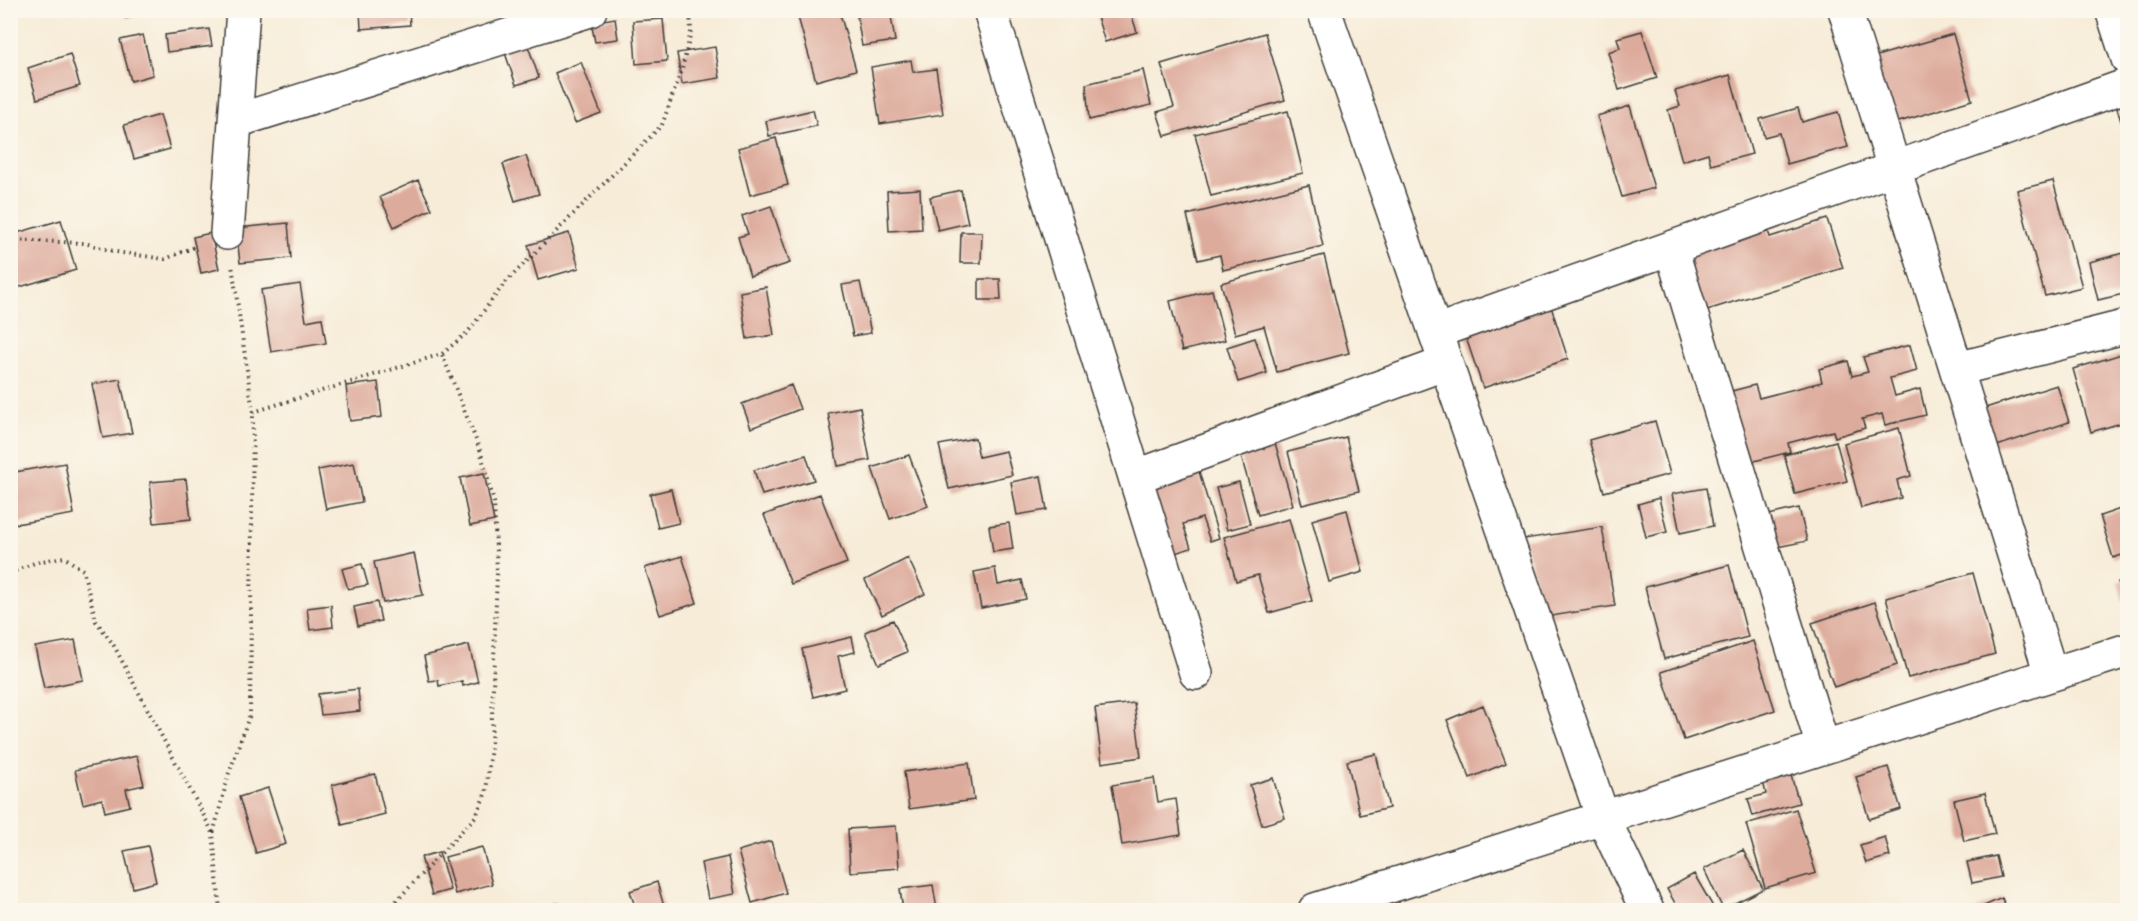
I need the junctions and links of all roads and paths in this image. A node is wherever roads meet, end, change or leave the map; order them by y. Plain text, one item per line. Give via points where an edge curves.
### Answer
1 (243, 10) edge
2 (590, 10) edge
3 (690, 10) edge
4 (990, 10) edge
5 (1324, 10) edge
6 (1845, 10) edge
7 (2112, 10) edge
8 (2127, 59) edge
9 (2127, 85) edge
10 (236, 122) junction
11 (1894, 169) junction
12 (227, 233) junction
13 (10, 240) edge
14 (1671, 248) junction
15 (2127, 326) edge
16 (1435, 332) junction
17 (442, 354) junction
18 (1446, 363) junction
19 (1957, 369) junction
20 (253, 412) junction
21 (1135, 477) junction
22 (10, 573) edge
23 (2127, 650) edge
24 (1196, 673) dead end
25 (2051, 674) junction
26 (1823, 747) junction
27 (1603, 818) junction
28 (213, 834) junction
29 (220, 910) edge
30 (388, 910) edge
31 (1315, 910) edge
32 (1647, 910) edge

1 - 10 street
2 - 10 street
3 - 17 path via 682,69 662,125 504,284 468,332
4 - 21 street
5 - 16 street
6 - 11 street
7 - 8 street
9 - 11 street
10 - 12 street
11 - 14 street
11 - 19 street
12 - 13 path via 165,259 85,243
12 - 20 path
14 - 16 street
14 - 26 street
15 - 19 street
16 - 18 street
17 - 20 path
17 - 30 path via 480,450 494,502 497,572 491,746 486,792 476,816
18 - 21 street
18 - 27 street
19 - 25 street
20 - 28 path via 250,714 228,773
21 - 24 street
22 - 28 path via 64,557 83,570 96,621 113,644
23 - 25 street
25 - 26 street
26 - 27 street
27 - 31 street
27 - 32 street
28 - 29 path

